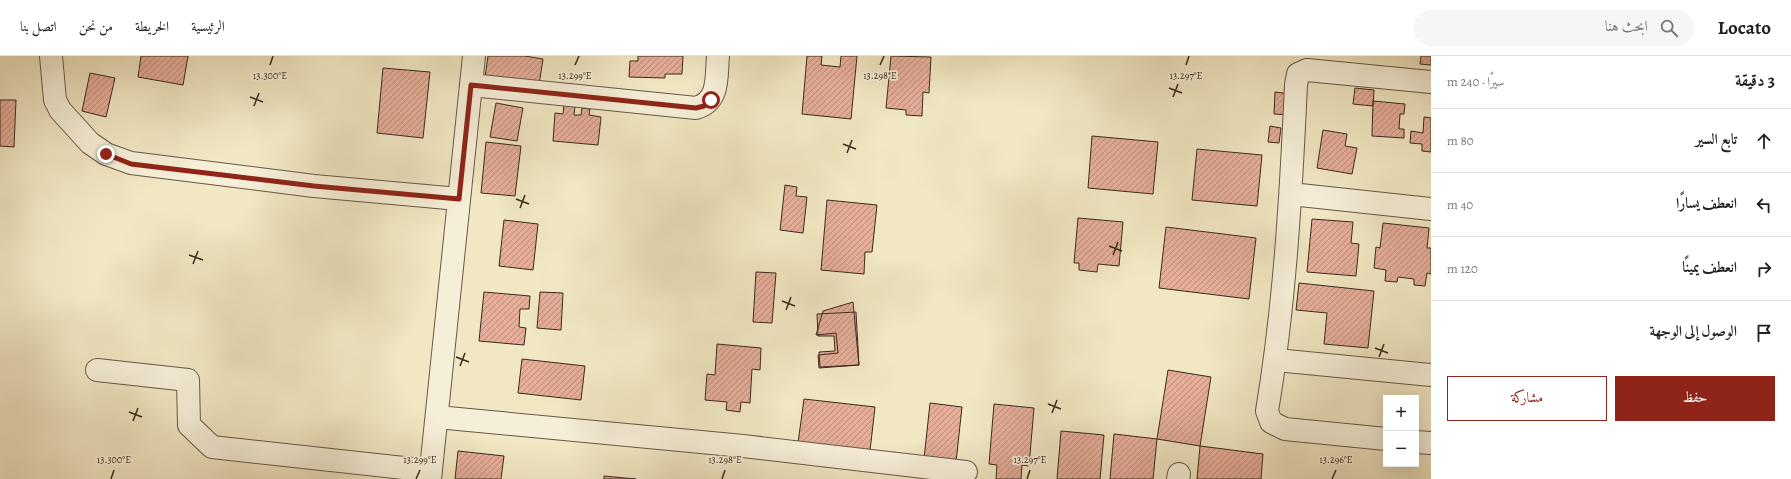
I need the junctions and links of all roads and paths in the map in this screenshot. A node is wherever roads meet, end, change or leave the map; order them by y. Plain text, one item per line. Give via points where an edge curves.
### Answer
1 (51, 56) edge
2 (474, 56) edge
3 (718, 56) edge
4 (1431, 82) edge
5 (471, 85) junction
6 (1291, 194) junction
7 (459, 199) junction
8 (1431, 208) edge
9 (1276, 360) junction
10 (97, 370) dead end
11 (1431, 375) edge
12 (437, 417) junction
13 (1383, 439) edge
14 (1419, 442) edge
15 (1431, 443) edge
16 (966, 472) dead end
17 (431, 475) edge

1 - 7 street via 55,100 60,110 90,143 106,154 131,164 314,186
2 - 5 street
3 - 5 street via 715,89 711,100 696,108
4 - 6 street via 1307,70 1298,74
5 - 7 street
6 - 8 street
6 - 9 street
7 - 12 street
9 - 11 street
9 - 13 street via 1267,411 1271,422 1285,429
10 - 17 street via 188,380 189,425 212,447
12 - 16 street via 743,446
12 - 17 street
14 - 15 street

